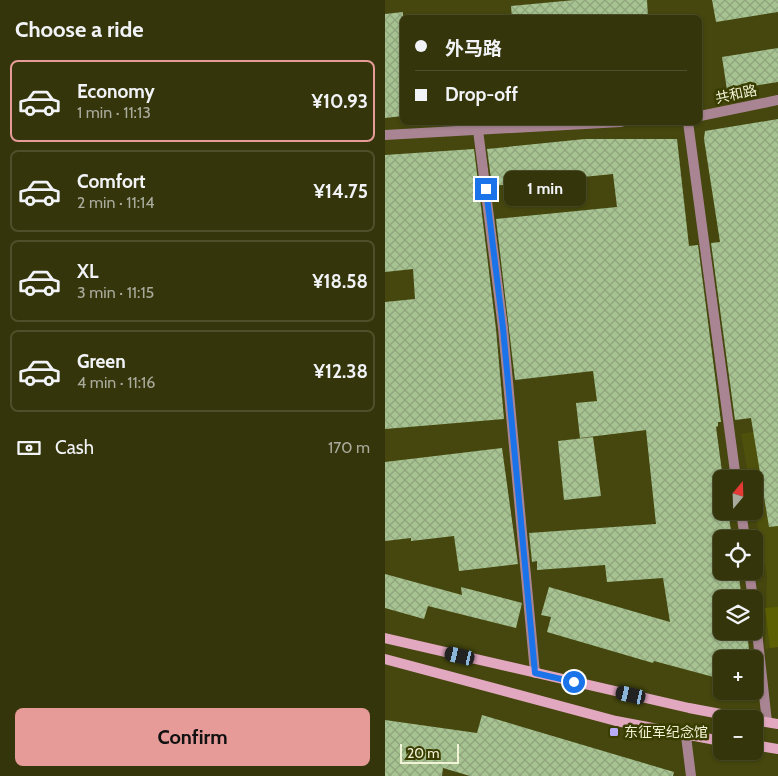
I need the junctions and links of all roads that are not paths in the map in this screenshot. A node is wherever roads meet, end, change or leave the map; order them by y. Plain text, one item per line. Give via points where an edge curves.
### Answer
1 (778, 100) edge
2 (702, 116) edge
3 (567, 125) edge
4 (688, 125) edge
5 (478, 130) junction
6 (385, 135) edge
7 (736, 470) edge
8 (385, 638) edge
9 (760, 640) edge
10 (385, 659) edge
11 (535, 673) junction
12 (713, 713) edge
13 (773, 723) edge
14 (686, 736) junction
15 (713, 740) edge
16 (763, 747) edge
17 (778, 749) edge
18 (691, 776) edge

1 - 2 street, 共和路
3 - 5 street
4 - 7 street
5 - 6 street
5 - 11 street via 503,328
8 - 11 street
9 - 13 street
10 - 14 street via 616,721
11 - 12 street
14 - 15 street
14 - 18 street
16 - 17 street

